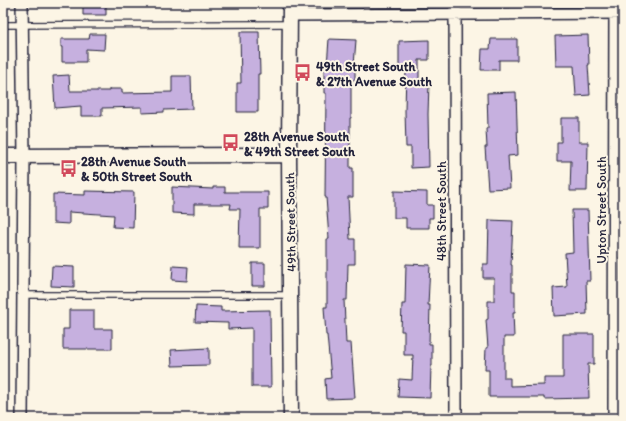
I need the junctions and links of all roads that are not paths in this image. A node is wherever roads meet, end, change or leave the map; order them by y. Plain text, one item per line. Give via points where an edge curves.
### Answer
1 (22, 3) edge
2 (366, 3) edge
3 (455, 8) edge
4 (618, 10) edge
5 (290, 14) edge
6 (366, 15) junction
7 (3, 25) edge
8 (22, 25) junction
9 (289, 155) junction
10 (3, 156) edge
11 (24, 157) junction
12 (23, 295) junction
13 (291, 295) junction
14 (22, 418) edge
15 (291, 418) edge
16 (456, 418) edge
17 (614, 418) edge

1 - 8 street
2 - 6 lane
3 - 4 street
3 - 6 street
3 - 16 street, 48th Street South
4 - 17 street, Upton Street South
5 - 6 street
5 - 8 lane
5 - 9 street, 49th Street South
7 - 8 lane
8 - 11 street
9 - 11 street
9 - 13 street, 49th Street South
10 - 11 street
11 - 12 street
12 - 13 lane
12 - 14 street
13 - 15 street, 49th Street South

